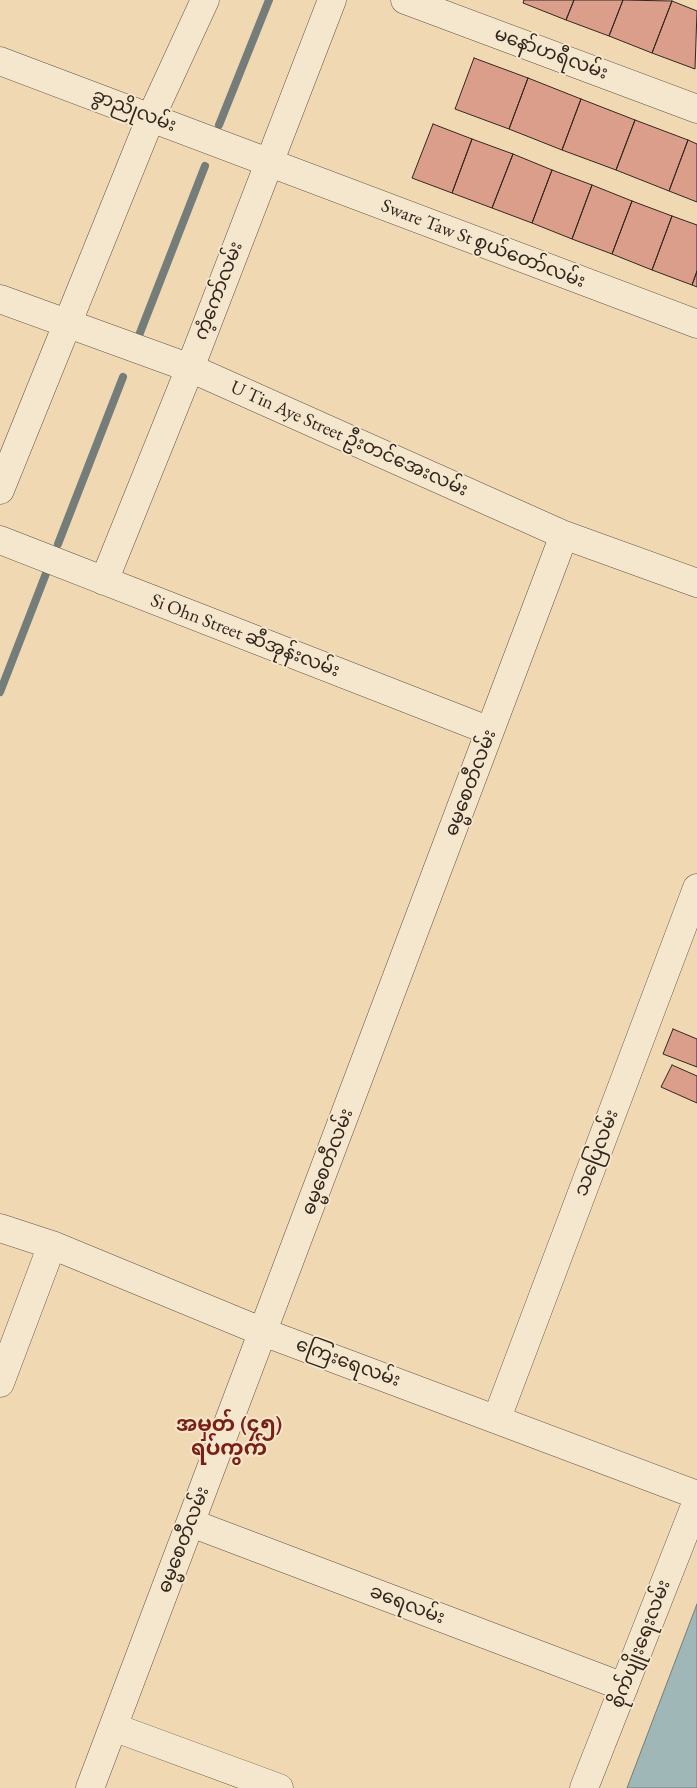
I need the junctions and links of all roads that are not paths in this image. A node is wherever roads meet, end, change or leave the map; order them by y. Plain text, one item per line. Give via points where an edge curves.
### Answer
1 (205, 0) edge
2 (332, 0) edge
3 (404, 0) edge
4 (0, 61) edge
5 (697, 109) edge
6 (151, 117) junction
7 (268, 163) junction
8 (0, 299) edge
9 (67, 324) junction
10 (697, 324) edge
11 (190, 368) junction
12 (0, 490) edge
13 (564, 535) junction
14 (0, 540) edge
15 (104, 581) junction
16 (697, 583) edge
17 (490, 731) junction
18 (697, 888) edge
19 (0, 1228) edge
20 (52, 1245) junction
21 (263, 1332) junction
22 (0, 1383) edge
23 (497, 1418) junction
24 (697, 1495) edge
25 (697, 1500) edge
26 (191, 1523) junction
27 (624, 1687) junction
28 (113, 1727) junction
29 (90, 1788) edge
30 (280, 1788) edge
31 (584, 1788) edge

1 - 6 street
2 - 7 street, ကံ့ကော်လမ်း
3 - 5 street, မနော်ဟရီလမ်း
4 - 6 street, ခွာညိုလမ်း
6 - 7 street, ခွာညိုလမ်း
6 - 9 street
7 - 10 street, Sware Taw St စွယ်တော်လမ်း
7 - 11 street, ကံ့ကော်လမ်း
8 - 9 street, U Tin Aye Street ဦးတင်အေးလမ်း
9 - 11 street, U Tin Aye Street ဦးတင်အေးလမ်း
9 - 12 street
11 - 13 street, U Tin Aye Street ဦးတင်အေးလမ်း
11 - 15 street, ကံ့ကော်လမ်း
13 - 16 street, U Tin Aye Street ဦးတင်အေးလမ်း
13 - 17 street, ဓမ္မစေတီလမ်း
14 - 15 street, Si Ohn Street ဆီအုန်းလမ်း
15 - 17 street, Si Ohn Street ဆီအုန်းလမ်း
17 - 21 street, ဓမ္မစေတီလမ်း
18 - 23 street, သပြေလမ်း
19 - 20 street, ကြေးရေလမ်း
20 - 21 street, ကြေးရေလမ်း
20 - 22 street
21 - 23 street, ကြေးရေလမ်း
21 - 26 street, ဓမ္မစေတီလမ်း
23 - 24 street, ကြေးရေလမ်း
25 - 27 street, စိုက်ပျိုးရေးလမ်း
26 - 27 street, ခရေလမ်း
26 - 28 street, ဓမ္မစေတီလမ်း
27 - 31 street, စိုက်ပျိုးရေးလမ်း
28 - 29 street, ဓမ္မစေတီလမ်း
28 - 30 street

